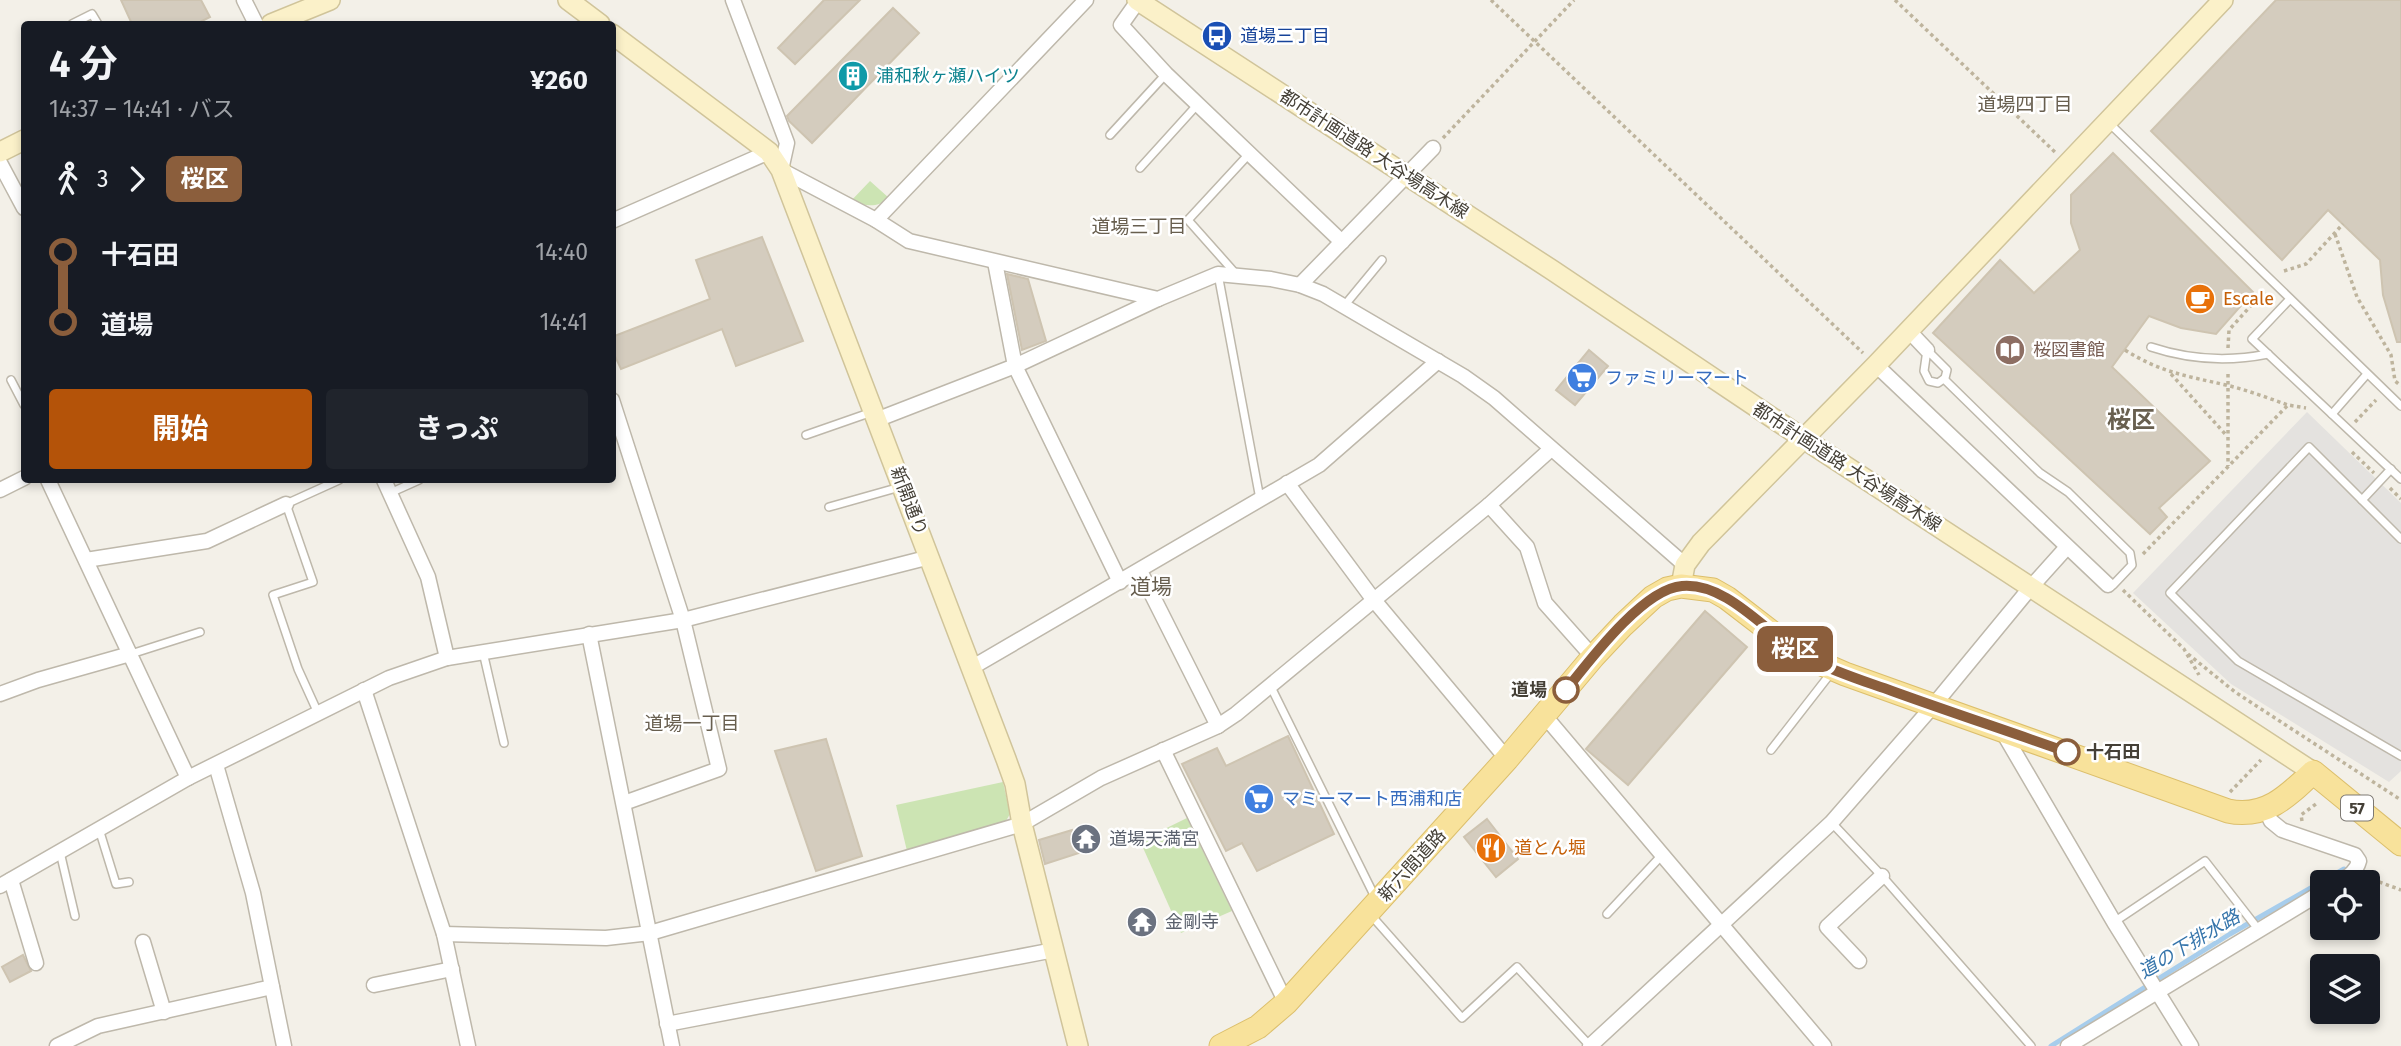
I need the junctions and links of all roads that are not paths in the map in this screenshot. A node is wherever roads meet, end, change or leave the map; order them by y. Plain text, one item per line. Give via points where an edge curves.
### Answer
1 (244, 0) edge
2 (330, 0) edge
3 (568, 0) edge
4 (733, 0) edge
5 (1086, 0) edge
6 (1137, 0) edge
7 (2223, 0) edge
8 (78, 21) edge
9 (96, 21) edge
10 (254, 21) edge
11 (278, 21) edge
12 (596, 21) edge
13 (616, 37) edge
14 (1166, 74) junction
15 (1199, 104) junction
16 (2109, 122) junction
17 (1110, 135) dead end
18 (21, 142) edge
19 (1433, 148) road end
20 (0, 152) edge
21 (769, 152) junction
22 (1249, 153) junction
23 (0, 163) edge
24 (1140, 168) dead end
25 (781, 170) junction
26 (1407, 175) junction
27 (21, 202) edge
28 (616, 218) edge
29 (876, 220) junction
30 (1342, 242) junction
31 (1382, 260) dead end
32 (995, 262) junction
33 (1217, 274) junction
34 (1237, 274) junction
35 (1300, 285) junction
36 (1158, 299) junction
37 (2290, 299) junction
38 (1344, 306) junction
39 (1909, 331) junction
40 (2151, 347) dead end
41 (1927, 350) junction
42 (2268, 354) junction
43 (1438, 361) junction
44 (1876, 365) junction
45 (1015, 366) junction
46 (2368, 374) junction
47 (1944, 379) junction
48 (11, 380) dead end
49 (21, 399) edge
50 (2401, 406) edge
51 (616, 412) edge
52 (2332, 414) junction
53 (875, 416) junction
54 (806, 435) dead end
55 (1804, 439) junction
56 (1552, 449) junction
57 (2391, 469) junction
58 (2401, 479) edge
59 (21, 480) edge
60 (49, 483) edge
61 (332, 483) edge
62 (1287, 483) junction
63 (387, 486) edge
64 (904, 486) junction
65 (0, 491) edge
66 (1260, 499) junction
67 (2361, 500) junction
68 (286, 504) junction
69 (1489, 505) junction
70 (830, 507) dead end
71 (2401, 538) edge
72 (2067, 547) junction
73 (930, 557) junction
74 (86, 560) junction
75 (1140, 571) junction
76 (1683, 575) junction
77 (1120, 582) junction
78 (2112, 584) joint
79 (2031, 587) junction
80 (1373, 599) junction
81 (683, 620) junction
82 (200, 632) dead end
83 (589, 634) junction
84 (482, 652) junction
85 (130, 654) junction
86 (1594, 657) junction
87 (447, 658) junction
88 (971, 668) junction
89 (1834, 669) junction
90 (1269, 685) junction
91 (365, 690) junction
92 (0, 694) edge
93 (1933, 706) junction
94 (318, 713) junction
95 (1544, 715) junction
96 (1218, 726) junction
97 (2001, 729) junction
98 (504, 743) dead end
99 (1163, 750) junction
100 (1771, 750) dead end
101 (2401, 756) edge
102 (1507, 759) junction
103 (216, 765) junction
104 (2313, 772) junction
105 (188, 778) junction
106 (624, 803) junction
107 (2265, 808) junction
108 (1831, 823) junction
109 (1023, 824) junction
110 (99, 829) junction
111 (2401, 844) edge
112 (60, 852) junction
113 (1662, 855) junction
114 (2355, 870) edge
115 (1882, 876) junction
116 (129, 882) dead end
117 (5, 883) edge
118 (2310, 899) edge
119 (1374, 908) junction
120 (1607, 914) dead end
121 (75, 916) dead end
122 (2114, 922) junction
123 (1722, 924) junction
124 (2258, 929) junction
125 (650, 933) junction
126 (444, 934) junction
127 (143, 942) dead end
128 (1054, 950) junction
129 (1859, 961) dead end
130 (36, 963) dead end
131 (452, 969) junction
132 (373, 985) dead end
133 (272, 987) junction
134 (2158, 991) junction
135 (1286, 1003) junction
136 (164, 1012) junction
137 (667, 1024) junction
138 (1236, 1043) edge
139 (57, 1046) edge
140 (284, 1046) edge
141 (468, 1046) edge
142 (672, 1046) edge
143 (1078, 1046) edge
144 (1590, 1046) edge
145 (1824, 1046) edge
146 (2031, 1046) edge
147 (2068, 1046) edge
148 (2191, 1046) edge

1 - 10 street
2 - 11 street
3 - 12 street
4 - 25 street via 787,143
5 - 29 street
6 - 14 street via 1121,25
6 - 26 street, 都市計画道路 大谷場高木線
7 - 16 street
8 - 9 lane via 92,14
13 - 21 street, 新開通り
14 - 15 street
14 - 17 lane
15 - 22 street
15 - 24 lane
16 - 37 lane
16 - 39 street
18 - 20 street
19 - 26 street
21 - 25 street, 新開通り
21 - 28 street
22 - 30 street
22 - 34 lane via 1188,220
23 - 27 street
25 - 29 street
25 - 53 street, 新開通り
26 - 30 street
26 - 55 street, 都市計画道路 大谷場高木線
29 - 32 street via 909,241
30 - 35 street
31 - 38 lane
32 - 36 street
32 - 45 street
33 - 34 street
33 - 36 street
33 - 66 lane
34 - 35 street
35 - 38 street
36 - 45 street
37 - 42 lane via 2252,339
37 - 46 lane
38 - 43 street
39 - 41 street
39 - 44 street
40 - 42 lane via 2193,358 2241,359
41 - 47 lane via 1947,370
41 - 47 lane via 1926,376 1934,383
42 - 52 lane
43 - 56 street via 1494,398
43 - 62 street via 1319,465
44 - 55 street
44 - 72 street
45 - 53 street
45 - 77 street
46 - 50 lane
46 - 52 lane
47 - 78 lane via 2130,554 2132,565
48 - 49 lane
51 - 81 street
52 - 57 lane
53 - 54 lane
53 - 64 street, 新開通り
55 - 76 street via 1701,543
55 - 79 street, 都市計画道路 大谷場高木線
56 - 69 street
56 - 76 street
57 - 58 lane
57 - 67 lane
59 - 65 street
60 - 74 street
61 - 68 lane
62 - 66 street
62 - 80 street
63 - 87 street via 428,577
64 - 70 lane
64 - 73 street, 新開通り
66 - 75 street
67 - 71 lane
67 - 101 lane via 2309,447 2170,593 2238,661
68 - 74 street via 207,541
68 - 94 lane via 313,582 274,595
69 - 80 street
69 - 86 street via 1527,547 1545,603
72 - 78 street
72 - 79 street
73 - 81 street
73 - 88 street, 新開通り
74 - 85 street
75 - 77 street
75 - 96 street
76 - 86 main road, 新六間道路 via 1653,597
76 - 89 main road via 1727,598 1808,658
77 - 88 street
79 - 93 street
79 - 104 street, 都市計画道路 大谷場高木線
80 - 90 street
80 - 102 street
81 - 83 street
81 - 106 street via 719,769
82 - 85 lane
83 - 84 street
83 - 106 street
84 - 87 street
84 - 98 lane
85 - 92 street
85 - 105 street
86 - 95 main road, 新六間道路
87 - 91 street
88 - 109 street, 新開通り via 1015,784
89 - 93 main road
89 - 100 lane
90 - 96 street
90 - 119 lane
91 - 94 street
91 - 126 street
93 - 97 main road
93 - 108 street
94 - 103 street
95 - 102 main road, 新六間道路
95 - 113 street
96 - 99 street
97 - 107 main road via 2240,814
97 - 122 street
99 - 109 street via 1101,778
99 - 135 street
102 - 119 main road, 新六間道路
103 - 105 street
103 - 133 street via 253,893
104 - 107 main road via 2291,794
104 - 111 main road, 57
105 - 110 street
106 - 125 street
107 - 114 street via 2282,830 2355,855 2359,861
108 - 115 lane
108 - 123 street
109 - 125 street
109 - 128 street, 新開通り
110 - 112 street
110 - 116 lane via 116,884
112 - 117 street
112 - 121 lane
113 - 120 lane
113 - 123 street
115 - 129 street via 1827,927
115 - 146 lane
117 - 130 street
118 - 124 street
119 - 135 main road, 新六間道路
119 - 144 lane via 1462,1018 1517,967
122 - 124 lane via 2205,860
122 - 134 street
123 - 144 street
123 - 145 street
124 - 134 street
125 - 126 street via 606,938
125 - 137 street
126 - 131 street
127 - 136 street
128 - 137 street
128 - 143 street, 新開通り
131 - 132 street
131 - 141 street
133 - 136 street
133 - 140 street
134 - 147 street
134 - 148 street
135 - 138 main road, 新六間道路
136 - 139 street via 99,1026
137 - 142 street

